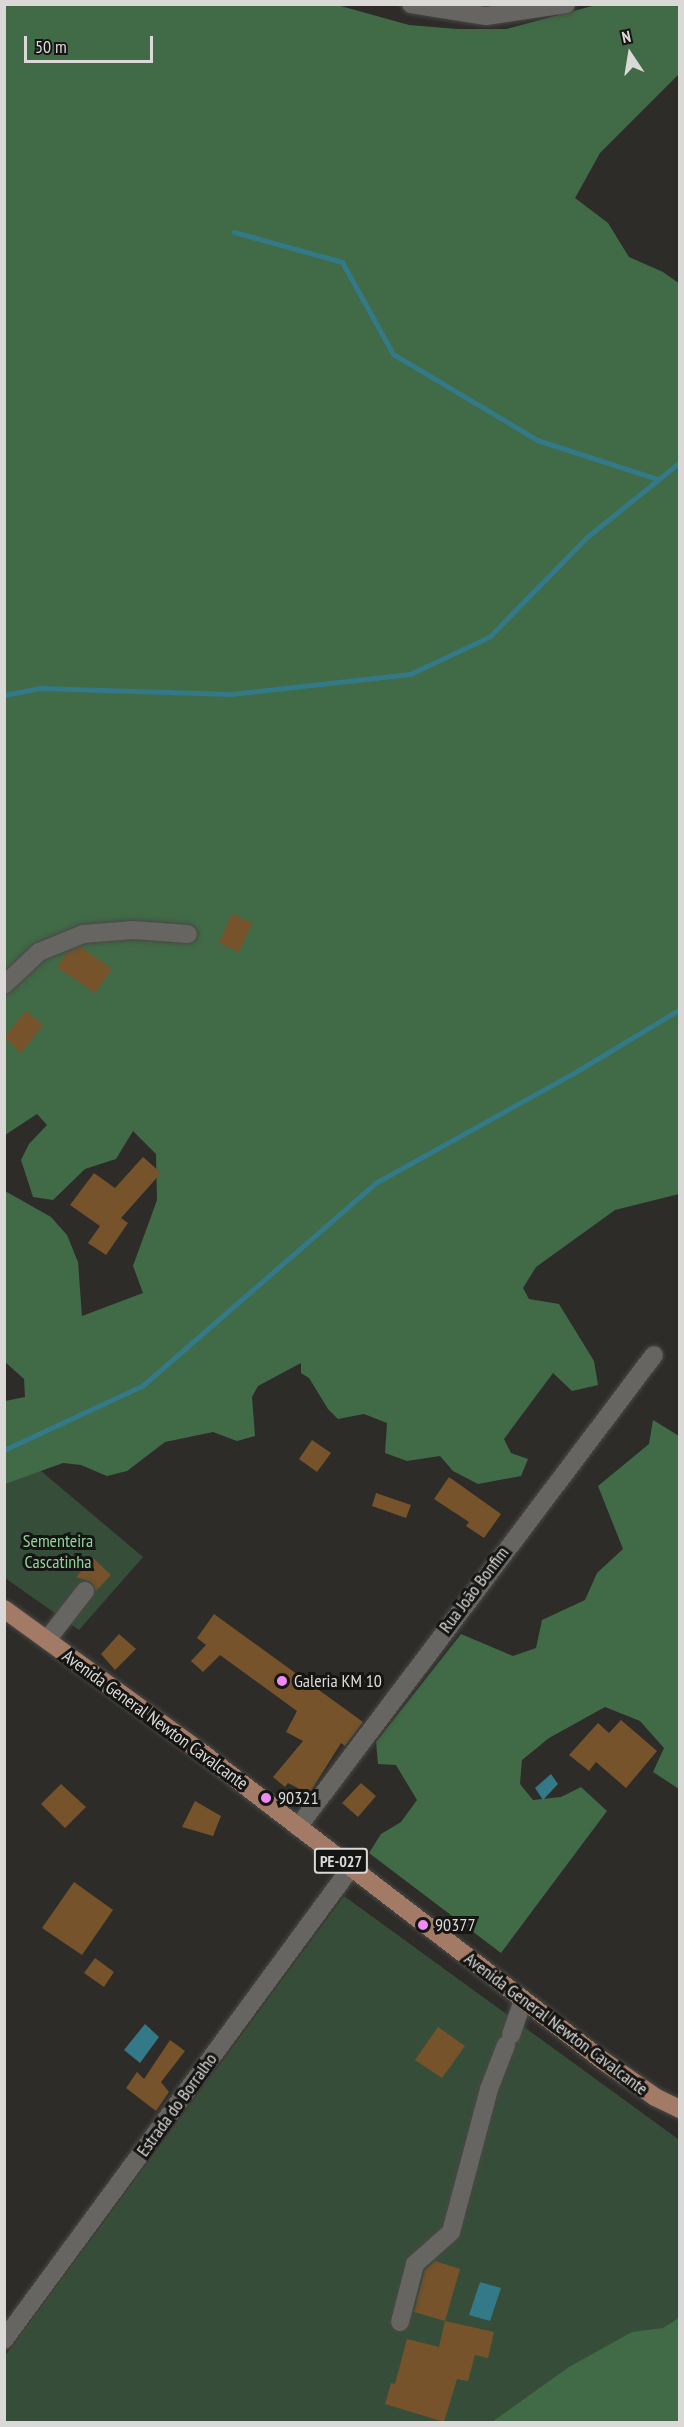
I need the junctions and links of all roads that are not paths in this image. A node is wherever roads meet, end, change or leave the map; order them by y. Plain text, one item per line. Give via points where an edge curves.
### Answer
1 (411, 4) edge
2 (566, 4) edge
3 (188, 934) dead end
4 (4, 985) edge
5 (654, 1355) dead end
6 (85, 1592) dead end
7 (4, 1609) edge
8 (47, 1640) junction
9 (298, 1827) junction
10 (350, 1869) junction
11 (523, 2000) junction
12 (680, 2109) edge
13 (400, 2322) dead end
14 (4, 2340) edge

1 - 2 street via 486,16
3 - 4 street via 133,930 83,934 39,952
5 - 9 street, Rua João Bonfim
6 - 8 street
7 - 8 main road, Avenida General Newton Cavalcante / PE-027
8 - 9 main road, Avenida General Newton Cavalcante / PE-027
9 - 10 main road, Avenida General Newton Cavalcante / PE-027
10 - 11 main road, Avenida General Newton Cavalcante / PE-027
10 - 14 street, Estrada do Borralho
11 - 12 main road, Avenida General Newton Cavalcante / PE-027 via 655,2097
11 - 13 street via 489,2089 451,2232 415,2264

